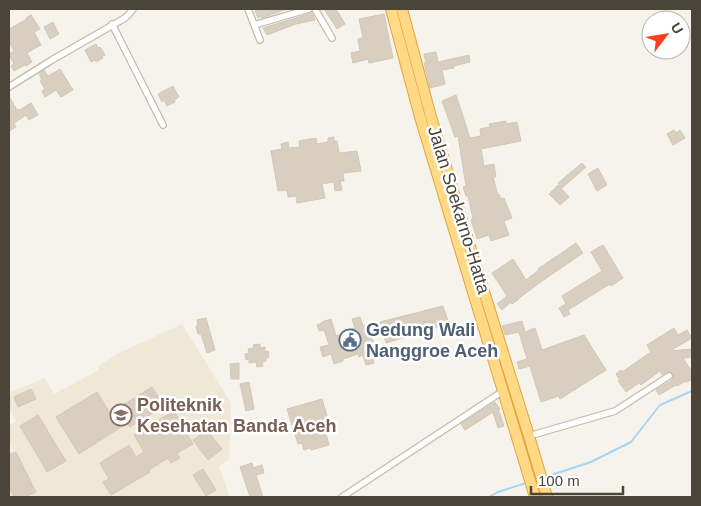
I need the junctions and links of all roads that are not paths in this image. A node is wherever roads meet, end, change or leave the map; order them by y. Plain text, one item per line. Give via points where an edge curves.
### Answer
1 (133, 9) edge
2 (248, 9) edge
3 (309, 9) edge
4 (315, 9) edge
5 (391, 9) edge
6 (402, 9) edge
7 (112, 24) junction
8 (254, 26) junction
9 (332, 38) dead end
10 (260, 40) dead end
11 (9, 87) edge
12 (163, 125) dead end
13 (669, 376) dead end
14 (503, 391) junction
15 (529, 436) junction
16 (546, 495) edge
17 (342, 497) edge
18 (535, 497) edge

1 - 7 street via 125,18
2 - 8 street
3 - 8 street
4 - 9 street
5 - 14 highway, Jalan Soekarno-Hatta
6 - 15 highway, Jalan Soekarno-Hatta via 431,117
7 - 11 street
7 - 12 street
8 - 10 street
13 - 15 street via 616,411
14 - 17 street
14 - 18 highway, Jalan Soekarno-Hatta
15 - 16 highway, Jalan Soekarno-Hatta

